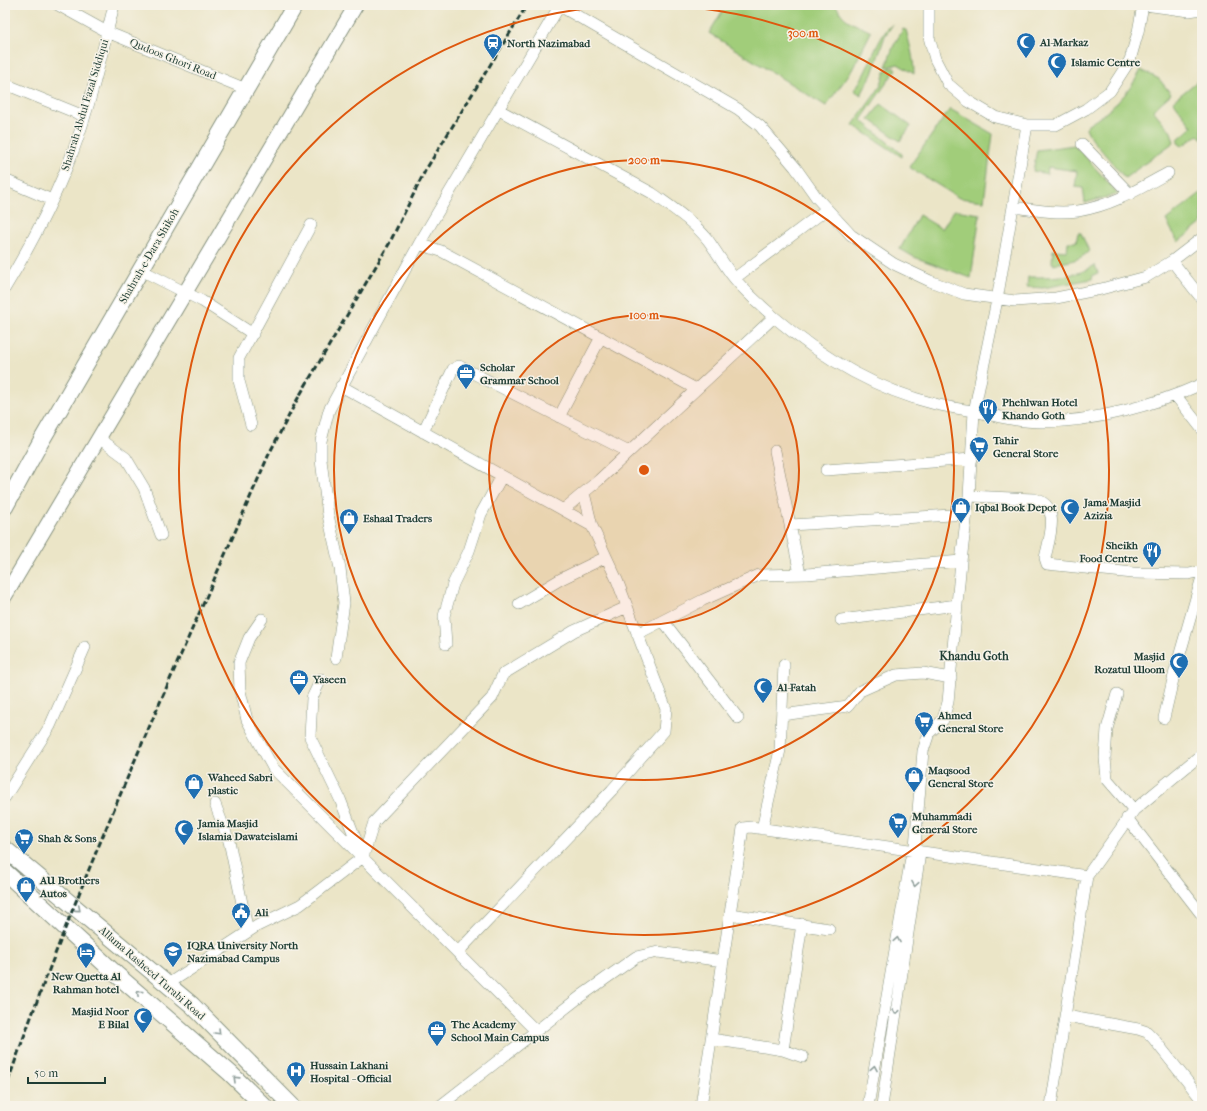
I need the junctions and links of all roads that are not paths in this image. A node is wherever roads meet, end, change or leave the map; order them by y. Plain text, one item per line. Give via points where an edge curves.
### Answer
1 (58, 5) edge
2 (114, 5) edge
3 (295, 5) edge
4 (356, 5) edge
5 (929, 5) edge
6 (1144, 5) edge
7 (560, 6) edge
8 (1202, 9) edge
9 (107, 32) junction
10 (5, 84) edge
11 (246, 89) junction
12 (498, 110) junction
13 (84, 116) junction
14 (1027, 125) junction
15 (1082, 144) dead end
16 (1168, 173) dead end
17 (5, 180) edge
18 (1130, 194) junction
19 (52, 200) junction
20 (1014, 207) junction
21 (827, 209) junction
22 (311, 225) dead end
23 (1202, 238) edge
24 (419, 244) junction
25 (1172, 261) junction
26 (141, 270) junction
27 (735, 278) junction
28 (5, 287) edge
29 (184, 293) junction
30 (997, 300) junction
31 (1202, 300) edge
32 (774, 317) junction
33 (253, 334) junction
34 (601, 337) junction
35 (1202, 384) edge
36 (342, 386) junction
37 (696, 389) junction
38 (1176, 396) junction
39 (974, 412) junction
40 (558, 417) junction
41 (252, 425) dead end
42 (1202, 429) edge
43 (423, 432) junction
44 (98, 438) junction
45 (775, 451) dead end
46 (629, 452) junction
47 (972, 458) junction
48 (826, 470) dead end
49 (502, 476) junction
50 (584, 493) junction
51 (969, 496) junction
52 (5, 507) edge
53 (563, 510) junction
54 (966, 514) junction
55 (791, 525) junction
56 (592, 526) junction
57 (161, 535) dead end
58 (606, 557) junction
59 (960, 561) junction
60 (1202, 571) edge
61 (800, 574) junction
62 (1202, 577) edge
63 (5, 596) edge
64 (519, 604) dead end
65 (957, 605) junction
66 (627, 607) junction
67 (262, 619) dead end
68 (841, 620) dead end
69 (664, 622) junction
70 (637, 634) junction
71 (446, 644) dead end
72 (85, 647) dead end
73 (336, 658) dead end
74 (784, 665) dead end
75 (951, 678) junction
76 (321, 679) dead end
77 (1117, 694) dead end
78 (782, 715) junction
79 (738, 718) dead end
80 (1164, 718) dead end
81 (1202, 754) edge
82 (5, 797) edge
83 (215, 804) dead end
84 (1131, 814) junction
85 (762, 829) junction
86 (5, 849) edge
87 (916, 850) junction
88 (363, 858) junction
89 (5, 872) edge
90 (1087, 876) junction
91 (730, 914) junction
92 (1202, 915) edge
93 (802, 924) junction
94 (830, 929) dead end
95 (248, 932) junction
96 (458, 952) junction
97 (723, 961) junction
98 (168, 984) junction
99 (1066, 1016) junction
100 (536, 1031) junction
101 (711, 1039) junction
102 (783, 1050) junction
103 (803, 1057) dead end
104 (1202, 1100) edge
105 (264, 1106) edge
106 (292, 1106) edge
107 (440, 1106) edge
108 (701, 1106) edge
109 (868, 1106) edge
110 (882, 1106) edge
111 (1052, 1106) edge

1 - 9 street, Qudoos Ghori Road
2 - 9 street, Shahrah Abdul Fazal Siddiqui
3 - 11 main road, Shahrah-e-Dara Shikoh
4 - 29 street
5 - 14 street via 929,37 935,59 948,84 968,101 995,117
6 - 8 street via 1189,11
6 - 14 street via 1130,60 1110,91 1086,109 1056,125
7 - 12 street
7 - 21 street via 738,109 760,126
9 - 11 street, Qudoos Ghori Road
9 - 13 street, Shahrah Abdul Fazal Siddiqui
10 - 13 street
11 - 26 main road, Shahrah-e-Dara Shikoh
12 - 24 street
12 - 27 street via 652,193 707,239
13 - 19 street, Shahrah Abdul Fazal Siddiqui via 67,168
14 - 20 street
15 - 18 street
16 - 18 street
17 - 19 street
18 - 20 street via 1099,207 1077,211 1057,212
19 - 28 street, Shahrah Abdul Fazal Siddiqui via 45,218
20 - 30 street
21 - 27 street
21 - 30 street via 851,235 894,264 964,294
22 - 33 street
23 - 25 street
24 - 34 street via 441,250
24 - 36 street
25 - 30 street via 1146,277 1101,289 1056,298
25 - 31 street
26 - 29 street
26 - 52 main road, Shahrah-e-Dara Shikoh
27 - 32 street
29 - 33 street via 202,301
29 - 44 street
30 - 39 street
32 - 37 street
32 - 39 street via 850,371 935,404
33 - 41 street via 239,358 240,381
34 - 37 street
34 - 40 street
35 - 38 street
36 - 43 street
36 - 73 street via 329,410 321,441 328,515 340,568 344,603
37 - 46 street
38 - 39 street via 1126,410 1085,418 1043,422 1006,419
38 - 42 street
39 - 47 street
40 - 43 street via 458,366 453,369
40 - 46 street
43 - 49 street
44 - 57 street via 126,458 144,488
44 - 63 street
45 - 55 street
46 - 50 street
47 - 48 street
47 - 51 street
49 - 53 street
49 - 71 street via 481,514 469,551 453,584 444,616
50 - 53 street
50 - 56 street
51 - 54 street
51 - 60 street via 1034,499 1047,505 1053,522 1045,558 1047,564 1133,573 1189,574
53 - 56 street
54 - 55 street
54 - 59 street
55 - 61 street
56 - 58 street
58 - 64 street via 560,579
58 - 66 street
59 - 61 street
59 - 65 street
61 - 69 street via 759,575 703,600
62 - 80 street
65 - 68 street
65 - 75 street
66 - 70 street
66 - 88 street via 574,630 503,674 492,698 374,822
67 - 88 street via 249,638 239,663 240,691 247,720 274,768
69 - 70 street
69 - 79 street
70 - 96 street via 666,708 664,730 612,790
72 - 82 street via 50,726
74 - 78 street
75 - 78 street via 923,673 896,676 860,691 848,706
75 - 87 street via 943,720 929,733 923,751
76 - 88 street via 312,698 310,737 340,799
77 - 84 street via 1107,729 1107,779
78 - 85 street via 780,750
81 - 84 street
83 - 95 street via 229,841
84 - 90 street
84 - 92 street
85 - 87 street
85 - 91 street via 743,828
86 -> 98 main road, Allama Rasheed Turabi Road
87 - 90 street
109 -> 87 street
87 -> 110 street
88 - 95 street via 300,905
88 - 96 street
105 -> 89 main road, Allama Rasheed Turabi Road
90 - 99 street
91 - 93 street
91 - 97 street
93 - 94 street
93 - 102 street
95 - 98 street
96 - 100 street
97 - 100 street via 658,952 636,957
97 - 101 street
98 -> 106 main road, Allama Rasheed Turabi Road
99 - 104 street via 1146,1032
99 - 111 street
100 - 107 street
101 - 102 street
101 - 108 street
102 - 103 street

